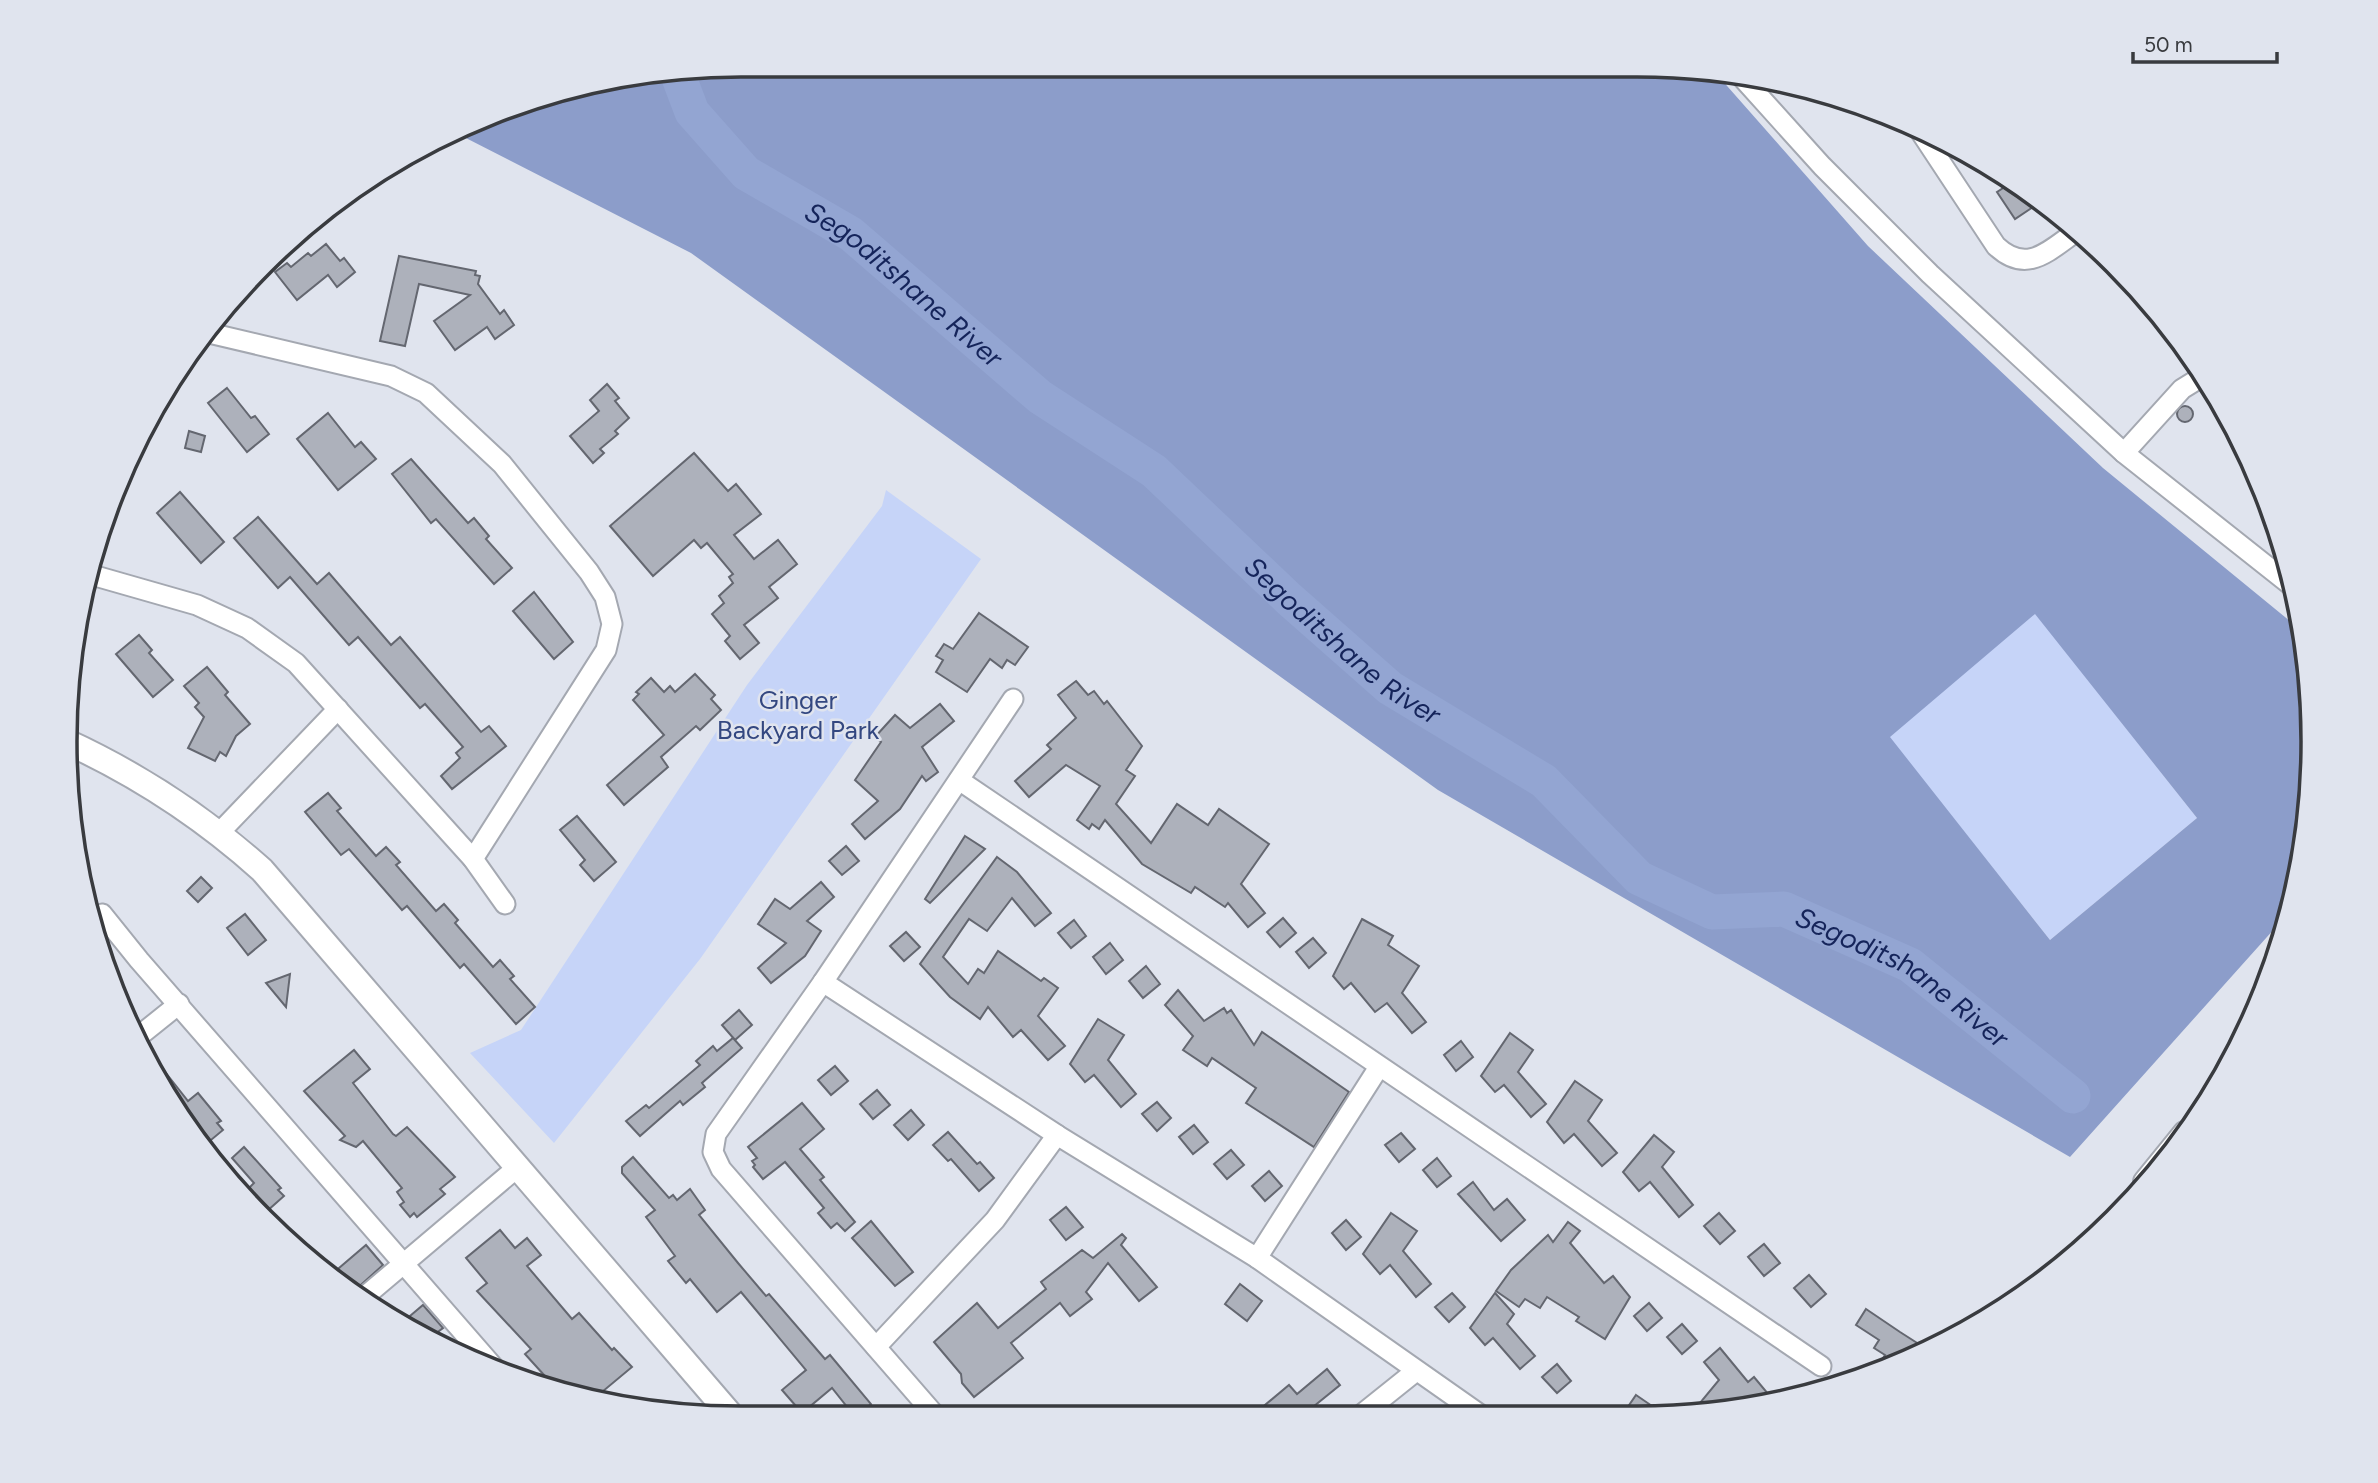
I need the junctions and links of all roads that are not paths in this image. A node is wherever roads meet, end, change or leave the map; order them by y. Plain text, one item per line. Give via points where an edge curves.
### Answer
1 (1751, 88) edge
2 (1930, 146) edge
3 (2069, 237) edge
4 (216, 335) edge
5 (2195, 381) edge
6 (2124, 453) junction
7 (2279, 576) edge
8 (98, 577) edge
9 (1013, 699) dead end
10 (338, 709) junction
11 (77, 747) edge
12 (959, 780) junction
13 (220, 832) junction
14 (473, 859) junction
15 (505, 904) dead end
16 (102, 914) dead end
17 (823, 982) junction
18 (179, 1004) junction
19 (144, 1031) edge
20 (1379, 1067) junction
21 (1056, 1135) junction
22 (519, 1166) junction
23 (1257, 1258) junction
24 (405, 1262) junction
25 (370, 1292) edge
26 (876, 1348) junction
27 (481, 1352) edge
28 (1821, 1366) dead end
29 (1416, 1371) junction
30 (723, 1406) edge
31 (927, 1406) edge
32 (1372, 1406) edge
33 (1467, 1406) edge

1 - 6 street via 1930,274
2 - 3 street via 1996,246 2010,259 2023,261 2043,254
4 - 14 street via 391,376 426,393 502,464 605,597 612,624 606,650
5 - 6 street via 2182,389
6 - 7 street
8 - 10 street via 197,605 247,628 296,663
9 - 12 street
10 - 13 street
10 - 14 street
11 - 13 street
12 - 17 street
12 - 20 street
13 - 22 street via 262,870
14 - 15 street
16 - 18 street
17 - 21 street
17 - 26 street via 716,1134 713,1152 721,1169
18 - 19 street
18 - 24 street
20 - 23 street
20 - 28 street
21 - 23 street
21 - 26 street via 995,1220
22 - 24 street
22 - 30 street
23 - 29 street
24 - 25 street
24 - 27 street
26 - 31 street
29 - 32 street
29 - 33 street

